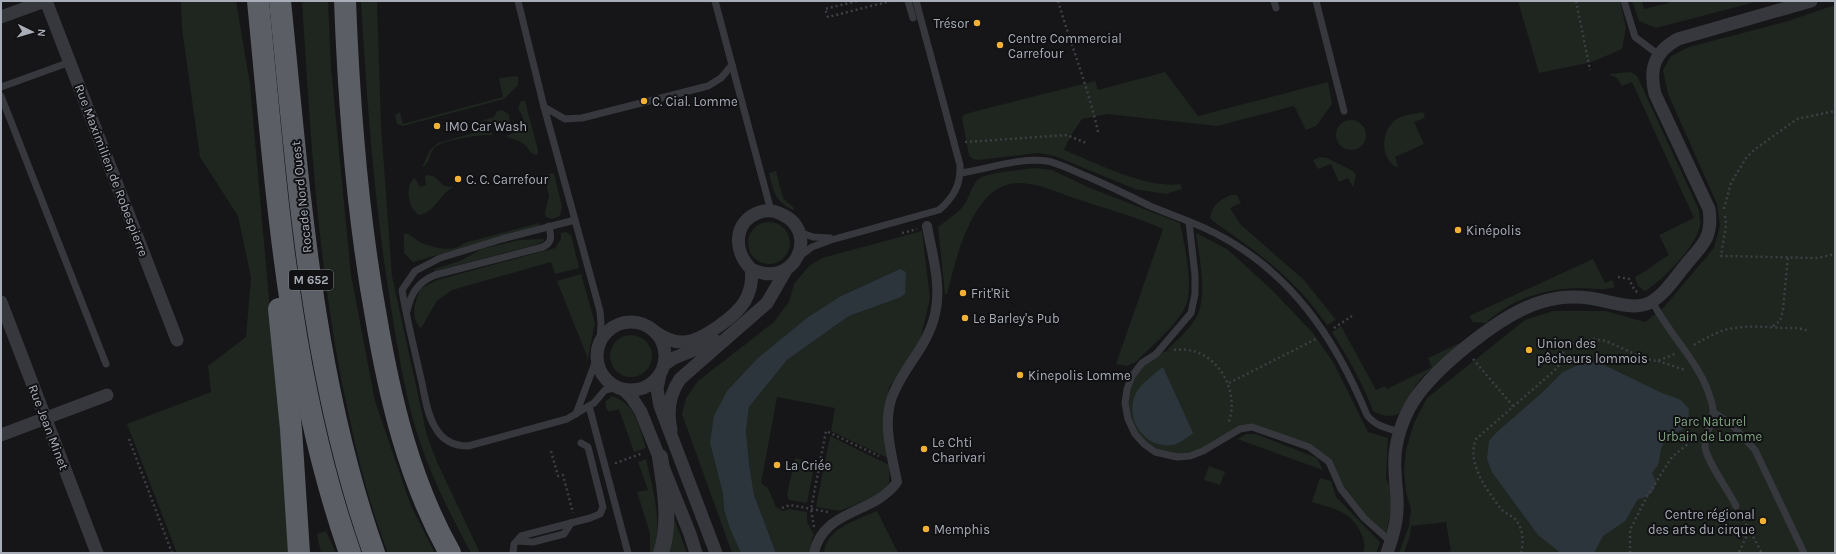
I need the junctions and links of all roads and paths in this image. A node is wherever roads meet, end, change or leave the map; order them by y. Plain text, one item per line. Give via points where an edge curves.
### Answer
1 (45, 1) edge
2 (258, 1) edge
3 (280, 1) edge
4 (291, 1) edge
5 (345, 1) edge
6 (351, 1) edge
7 (518, 1) edge
8 (715, 1) edge
9 (857, 1) edge
10 (891, 1) edge
11 (908, 1) edge
12 (916, 1) edge
13 (1058, 1) edge
14 (1316, 1) edge
15 (1576, 1) edge
16 (1624, 1) edge
17 (1812, 1) edge
18 (1, 17) edge
19 (913, 18) dead end
20 (1659, 55) junction
21 (347, 61) junction
22 (70, 62) junction
23 (732, 65) junction
24 (1590, 70) dead end
25 (1, 88) edge
26 (1, 96) edge
27 (544, 107) junction
28 (1344, 111) dead end
29 (1835, 111) edge
30 (1098, 132) dead end
31 (272, 137) junction
32 (954, 143) junction
33 (1086, 143) dead end
34 (960, 173) junction
35 (771, 211) junction
36 (303, 217) junction
37 (575, 220) junction
38 (1189, 222) junction
39 (549, 226) junction
40 (927, 226) joint
41 (799, 232) junction
42 (897, 234) dead end
43 (840, 237) junction
44 (1835, 254) edge
45 (1788, 257) junction
46 (796, 260) junction
47 (751, 268) junction
48 (786, 270) junction
49 (1618, 277) dead end
50 (1652, 301) junction
51 (1, 302) edge
52 (1352, 316) dead end
53 (406, 317) junction
54 (1772, 326) junction
55 (734, 331) junction
56 (1809, 331) dead end
57 (655, 332) junction
58 (1325, 333) junction
59 (177, 340) dead end
60 (1468, 347) junction
61 (599, 349) junction
62 (1683, 350) junction
63 (1156, 354) junction
64 (1657, 361) junction
65 (106, 364) dead end
66 (662, 369) junction
67 (1697, 371) junction
68 (386, 375) junction
69 (1228, 383) junction
70 (621, 388) junction
71 (106, 395) dead end
72 (589, 406) junction
73 (1513, 406) junction
74 (1713, 412) junction
75 (576, 414) junction
76 (46, 418) junction
77 (291, 429) junction
78 (671, 430) junction
79 (1400, 432) junction
80 (1706, 432) junction
81 (1, 435) edge
82 (129, 439) dead end
83 (403, 442) junction
84 (581, 443) dead end
85 (1214, 444) junction
86 (551, 451) dead end
87 (660, 457) junction
88 (881, 457) dead end
89 (1736, 506) joint
90 (782, 508) dead end
91 (811, 509) junction
92 (830, 513) dead end
93 (574, 522) junction
94 (1750, 530) junction
95 (816, 533) dead end
96 (1389, 547) edge
97 (1738, 552) dead end
98 (97, 553) edge
99 (172, 553) edge
100 (300, 553) edge
101 (313, 553) edge
102 (350, 553) edge
103 (374, 553) edge
104 (441, 553) edge
105 (450, 553) edge
106 (461, 553) edge
107 (513, 553) edge
108 (628, 553) edge
109 (661, 553) edge
110 (696, 553) edge
111 (716, 553) edge
112 (814, 553) edge
113 (1521, 553) edge
114 (1630, 553) edge
115 (1762, 553) edge
116 (1804, 553) edge

1 - 18 street
1 - 22 street, Rue Maximilien de Robespierre
2 - 31 highway, Rocade Nord Ouest / M 652
3 - 36 highway, Rocade Nord Ouest / M 652
4 - 36 highway
5 - 21 highway
6 - 21 lane
7 - 27 lane
8 - 23 lane
9 - 10 path via 825,9 828,17
11 - 19 lane
12 - 32 lane
13 - 30 path via 1084,79
14 - 28 lane
15 - 24 path
16 - 20 lane via 1635,37
17 - 20 street via 1683,38 1671,43
20 - 50 street via 1652,69 1655,94 1709,209 1710,226 1702,247
21 - 68 highway via 362,232
22 - 25 lane
22 - 59 street, Rue Maximilien de Robespierre
23 - 27 lane via 721,78 708,86 582,118 565,119
23 - 35 lane
26 - 65 lane
27 - 37 lane
29 - 45 path via 1797,119 1754,150 1746,158 1727,194 1721,256
31 - 77 highway via 271,234
31 - 102 highway, Rocade Nord Ouest / M 652 via 288,276 308,397 325,469
32 - 33 path via 1067,135
32 - 34 lane
34 - 38 lane via 1023,161 1048,161 1125,192
34 - 43 lane via 956,190 939,210
35 - 41 street via 786,216
35 - 47 street via 761,212 752,217 740,232 739,252
36 - 103 highway, Rocade Nord Ouest / M 652 via 315,308 338,432
37 - 39 lane
37 - 61 lane via 601,317
38 - 58 lane via 1226,239 1263,265 1289,289
38 - 63 lane via 1195,275 1191,313
39 - 53 lane via 550,241 543,247 435,275 422,281 412,293
39 - 53 lane via 430,262 415,271 402,290
40 - 42 path
40 - 112 street via 938,291 935,314 924,342 891,400 887,420 897,482 883,497 837,520 824,530 817,541
41 - 43 lane via 820,238
41 - 46 street via 801,246
43 - 46 lane via 812,247
44 - 45 path via 1818,258
45 - 54 path via 1783,310 1780,321
46 - 48 street
47 - 48 street via 759,273 768,274
47 - 57 street via 752,283 745,300 735,312 709,332 694,340 682,342 668,339
48 - 55 street via 767,303
49 - 50 path via 1629,279 1635,291 1645,294
50 - 60 street via 1641,306 1577,297 1542,302 1510,316
50 - 62 lane
51 - 76 street, Rue Jean Minet
52 - 58 path
53 - 75 lane via 432,421 440,434 452,444 477,445 559,422
54 - 56 path via 1797,327
54 - 62 path via 1731,329
55 - 66 street via 674,358
55 - 78 street via 685,373 675,386 669,406
57 - 61 street via 641,324 624,323 609,330
57 - 66 street via 664,348
58 - 69 path
58 - 79 lane via 1349,374 1367,415 1377,424
60 - 73 path
60 - 79 street via 1419,394
61 - 70 street via 601,371 611,383
61 - 75 lane
62 - 64 path
62 - 67 lane
63 - 69 path via 1176,349 1194,351 1210,359 1221,370
63 - 85 lane via 1142,364 1132,376 1127,389 1125,403 1128,419 1135,434 1155,452 1177,457 1197,454
64 - 67 path via 1680,369
64 - 73 path via 1646,359 1606,341 1582,341 1570,346 1560,356 1560,364 1554,371
66 - 70 street via 648,386 636,389
66 - 78 street via 657,389 658,397
67 - 74 lane via 1709,394
68 - 83 highway
68 - 106 street via 428,488
69 - 85 path via 1233,403 1231,416
70 - 72 lane via 605,390
70 - 87 street via 639,407
71 - 76 street
72 - 75 lane
72 - 108 lane
73 - 113 path via 1476,439 1472,448 1474,463 1484,483 1502,511 1515,519 1522,530
74 - 80 lane via 1712,422
74 - 116 lane via 1732,425 1755,450
76 - 81 street
76 - 98 street, Rue Jean Minet
77 - 100 highway
77 - 101 highway
78 - 111 street
79 - 96 street via 1394,469 1397,514
80 - 89 lane via 1705,448
80 - 114 path via 1683,446 1672,457 1656,482 1630,530
82 - 99 path
83 - 104 highway via 417,503
83 - 105 highway via 432,518
84 - 93 lane via 588,447 603,507 600,514
85 - 96 lane via 1240,429 1252,427 1309,447 1329,462 1341,489
86 - 93 path via 558,476 563,475
87 - 109 street via 666,521
87 - 110 street
88 - 91 path via 826,431
89 - 94 path
90 - 91 path via 790,505
91 - 92 path
91 - 95 path
93 - 107 lane via 521,536 514,544
94 - 97 path
94 - 115 path

